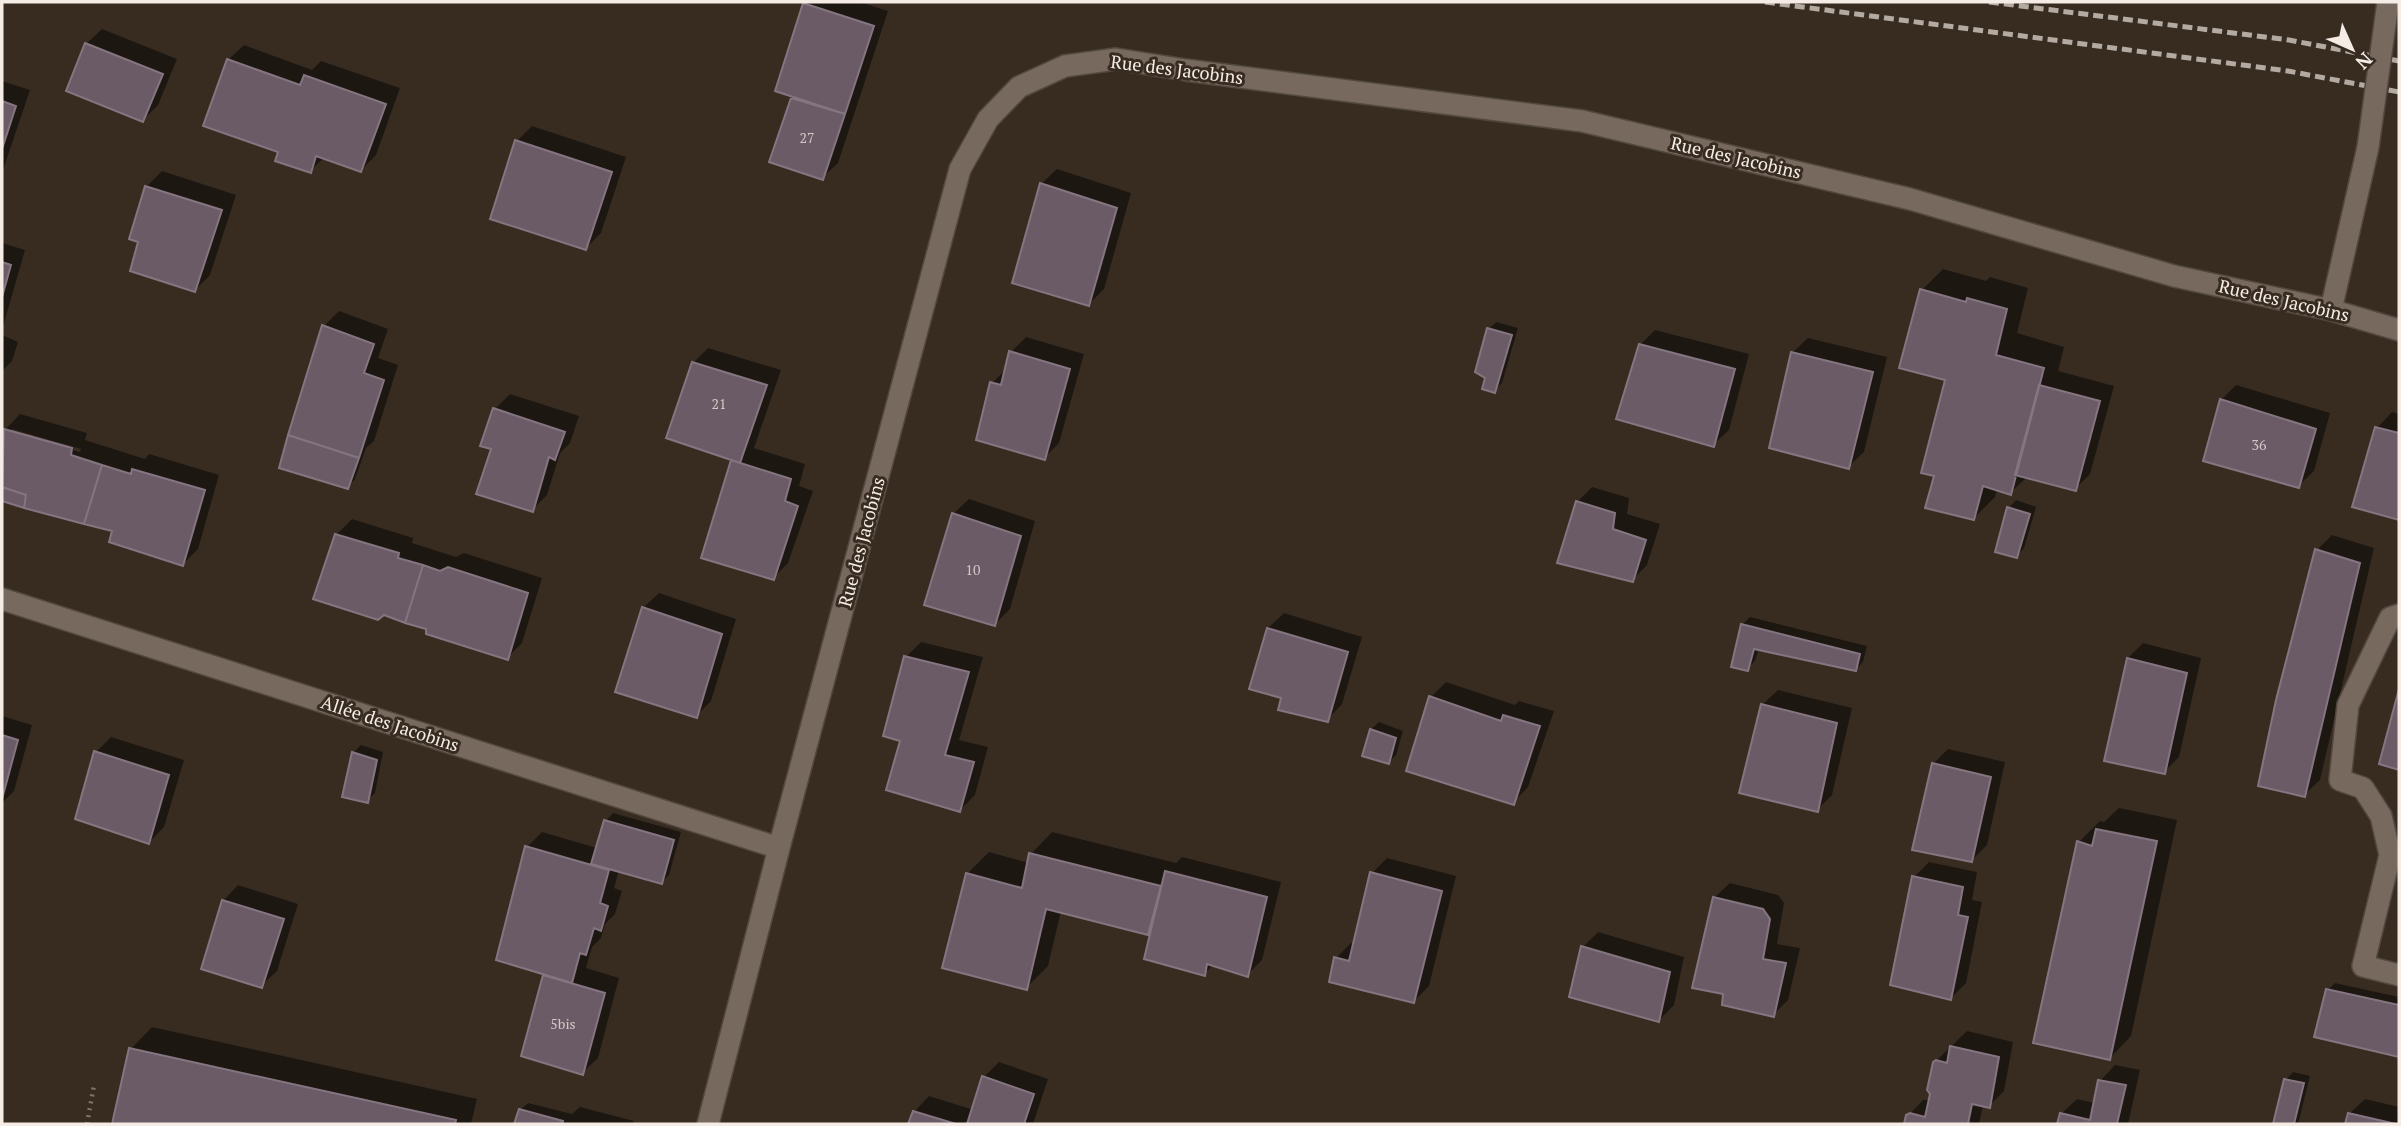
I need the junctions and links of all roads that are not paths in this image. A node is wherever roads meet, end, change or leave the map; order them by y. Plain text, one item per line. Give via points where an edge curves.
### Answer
1 (2388, 2) edge
2 (2330, 310) junction
3 (2399, 330) edge
4 (2, 599) edge
5 (2399, 615) edge
6 (779, 848) junction
7 (2399, 975) edge
8 (708, 1124) edge

1 - 2 street, bridge via 2368,147
2 - 3 street, Rue des Jacobins
2 - 6 street, Rue des Jacobins via 2174,276 1910,199 1582,121 1116,59 1065,66 1019,87 988,119 960,169
4 - 6 street, Allée des Jacobins
5 - 7 street via 2390,618 2348,705 2340,780 2363,788 2381,816 2390,855 2363,966
6 - 8 street, Rue des Jacobins

